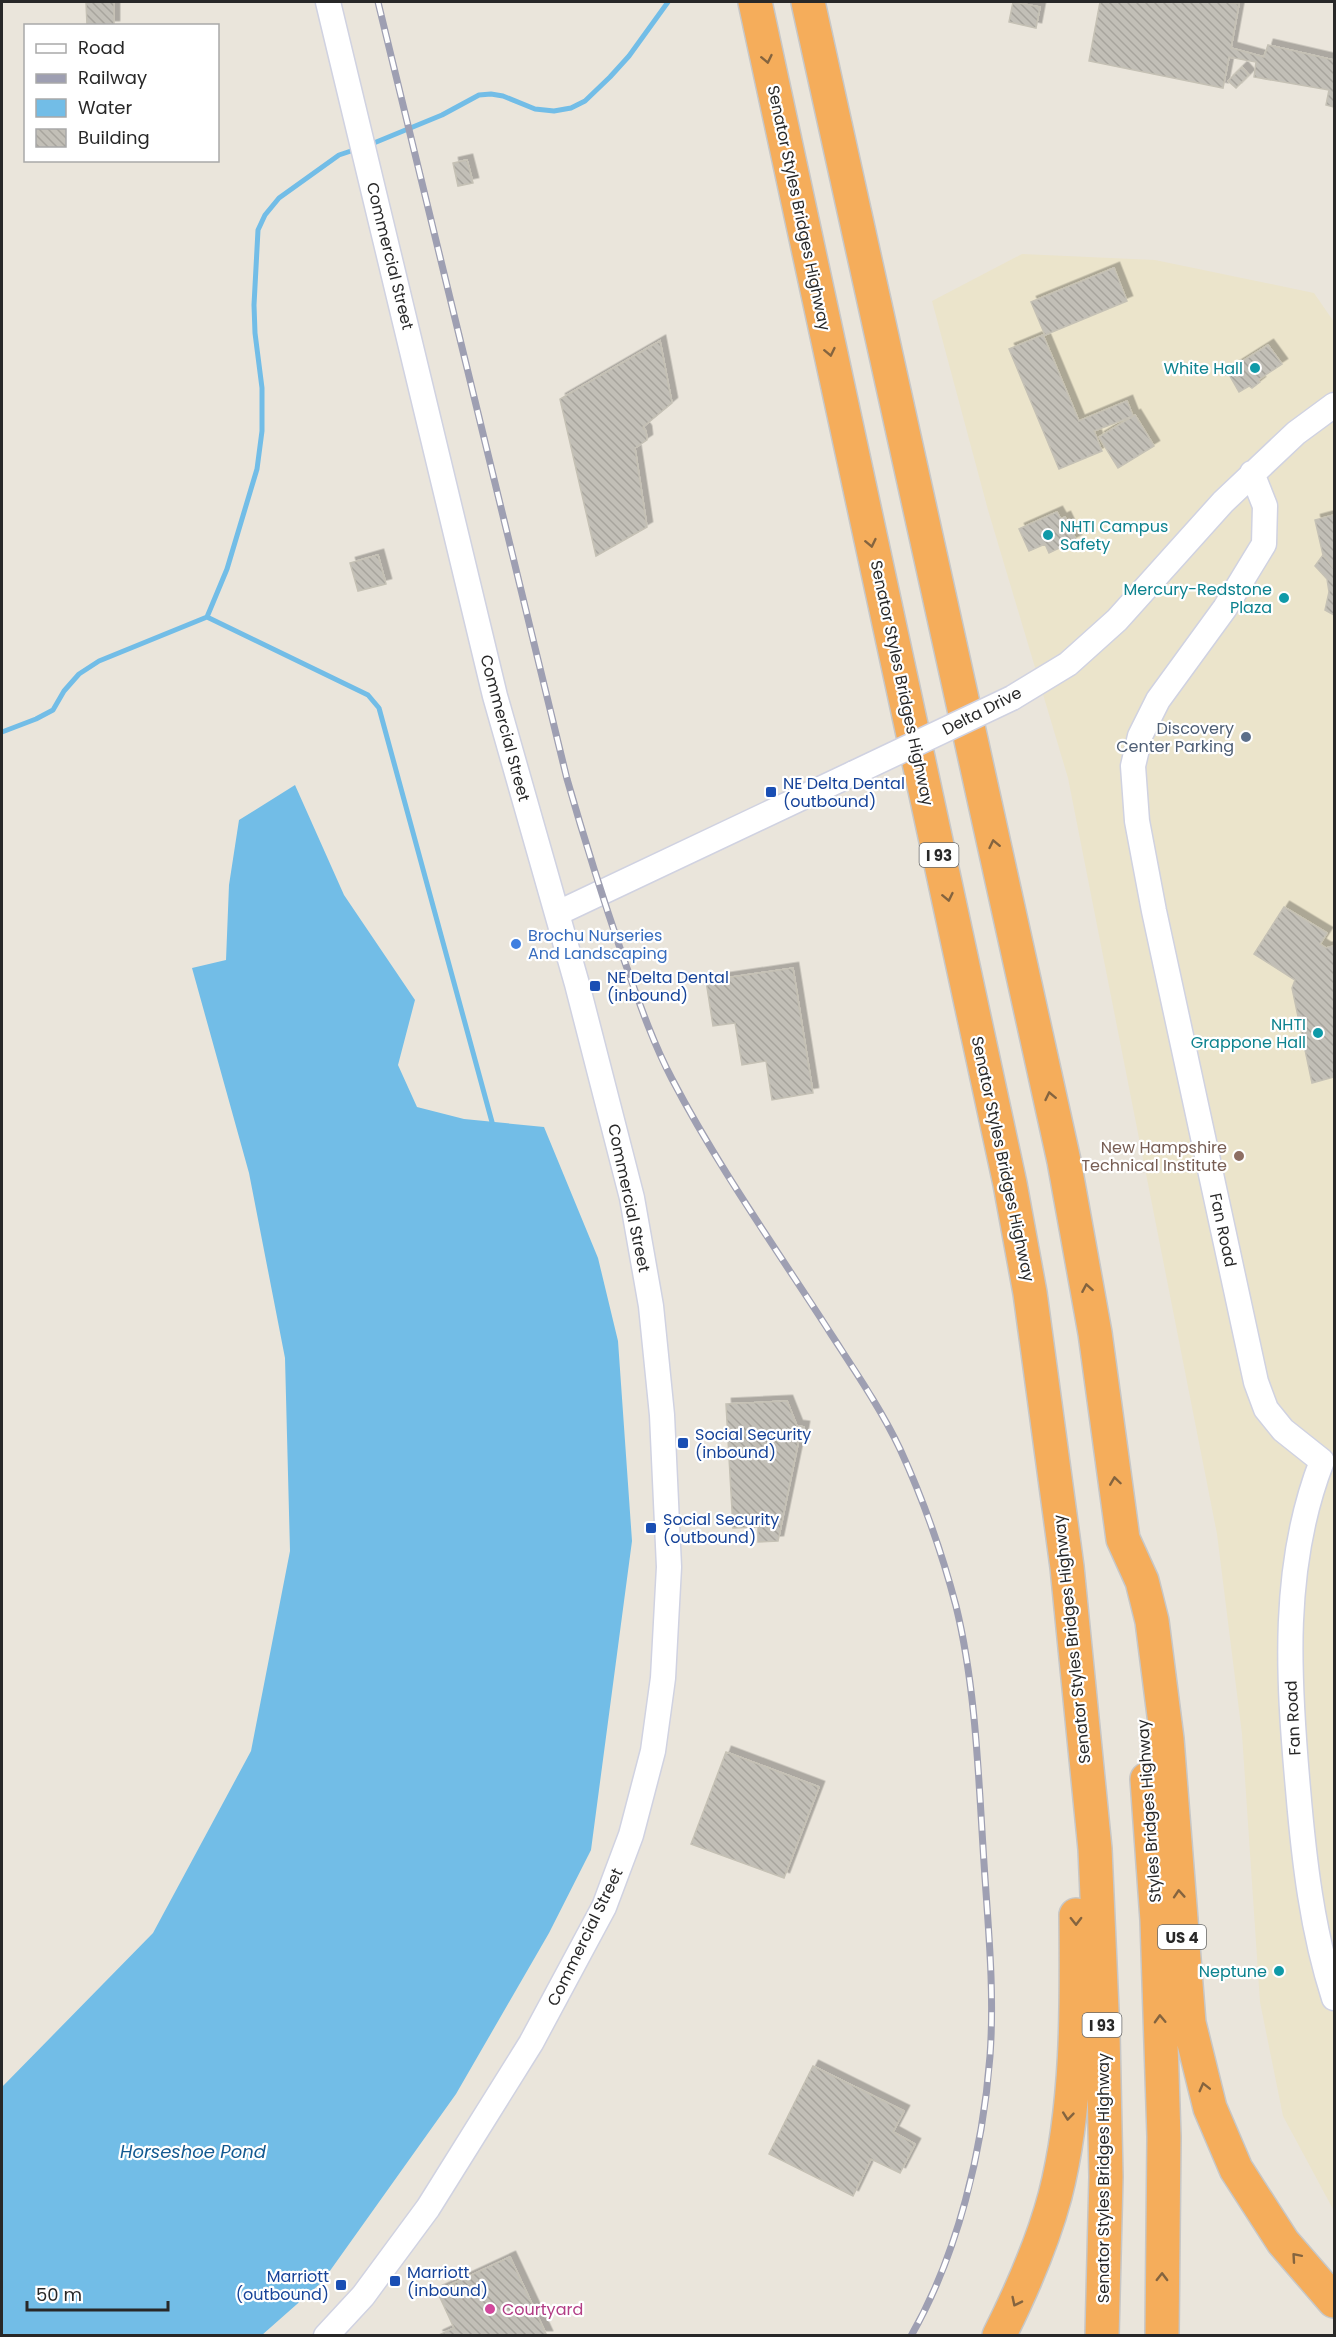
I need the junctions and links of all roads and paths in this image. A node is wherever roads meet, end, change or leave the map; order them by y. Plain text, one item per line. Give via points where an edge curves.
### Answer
1 (328, 2) edge
2 (755, 2) edge
3 (808, 2) edge
4 (1335, 405) edge
5 (1252, 474) junction
6 (558, 913) junction
7 (1123, 1539) junction
8 (1080, 1716) junction
9 (1335, 1998) edge
10 (1335, 2301) edge
11 (326, 2336) edge
12 (999, 2336) edge
13 (1102, 2336) edge
14 (1162, 2336) edge

1 - 6 street, Commercial Street via 495,696
2 -> 8 highway, Senator Styles Bridges Highway / I 93 via 1012,1195 1030,1293 1065,1556
7 -> 3 highway, Styles Bridges Highway via 1095,1333 1064,1161
4 - 5 street, Delta Drive via 1296,433
5 - 6 street, Delta Drive, bridge via 1117,620 1068,664 1012,698
5 - 9 street, Fan Road via 1265,506 1264,544 1225,608 1158,700 1140,736 1133,766 1133,790 1154,911 1256,1382 1266,1409 1284,1430 1322,1461 1300,1533 1293,1577 1290,1701 1310,1905
6 - 11 street, Commercial Street via 632,1198 651,1306 662,1414 669,1567 663,1678 653,1751 621,1867 584,1947 428,2208 363,2296
10 -> 7 highway, US 4 via 1283,2242 1236,2169 1210,2108 1189,2023 1167,1739 1152,1621 1142,1581
14 -> 7 highway, Styles Bridges Highway via 1164,2137 1157,1920 1141,1700
8 -> 12 highway via 1074,1786 1077,1956 1073,2066 1064,2153 1043,2238
8 - 13 highway, Senator Styles Bridges Highway / I 93 via 1095,1849 1103,2034 1106,2177

